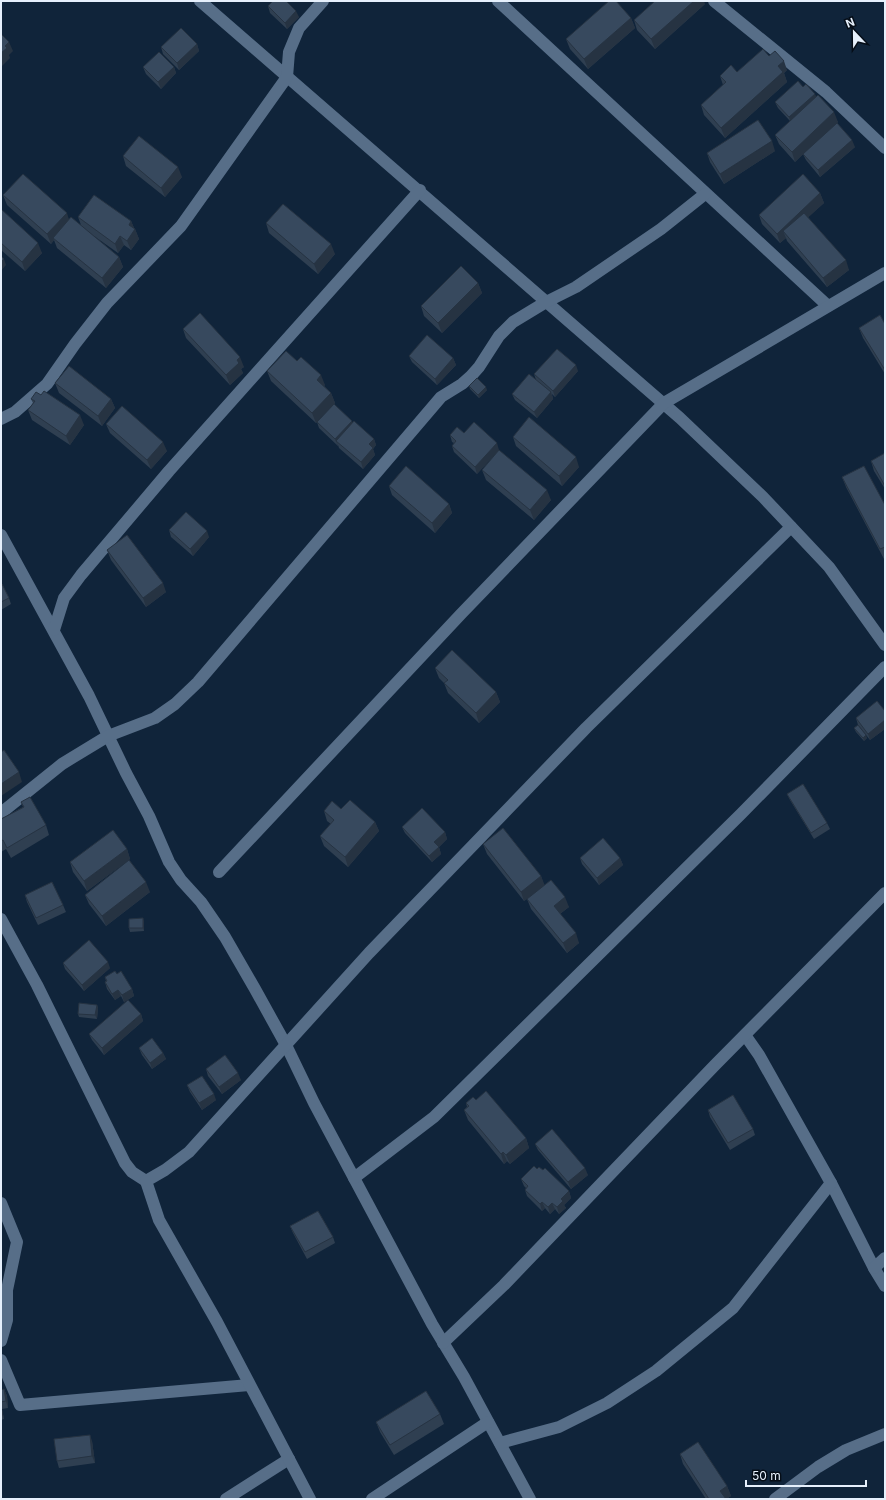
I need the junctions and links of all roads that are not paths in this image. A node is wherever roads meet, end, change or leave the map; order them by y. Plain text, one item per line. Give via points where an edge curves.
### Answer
1 (200, 1) edge
2 (323, 1) edge
3 (498, 1) edge
4 (714, 1) edge
5 (287, 77) junction
6 (885, 148) edge
7 (420, 190) junction
8 (705, 194) junction
9 (885, 273) edge
10 (546, 302) junction
11 (828, 306) junction
12 (664, 403) junction
13 (1, 420) edge
14 (791, 527) junction
15 (1, 535) edge
16 (54, 630) junction
17 (885, 645) edge
18 (885, 667) edge
19 (108, 736) junction
20 (1, 813) edge
21 (219, 872) dead end
22 (885, 893) edge
23 (1, 919) edge
24 (745, 1035) junction
25 (286, 1045) junction
26 (354, 1178) junction
27 (146, 1181) junction
28 (831, 1183) junction
29 (1, 1203) edge
30 (885, 1258) edge
31 (874, 1268) junction
32 (885, 1286) edge
33 (1, 1341) edge
34 (443, 1343) junction
35 (1, 1360) edge
36 (249, 1384) junction
37 (488, 1422) junction
38 (885, 1434) edge
39 (500, 1443) junction
40 (289, 1459) junction
41 (226, 1499) edge
42 (310, 1499) edge
43 (372, 1499) edge
44 (530, 1499) edge
45 (775, 1499) edge

1 - 5 street
2 - 5 street via 299,28 290,52
3 - 8 street
4 - 6 street via 826,92
5 - 7 street
5 - 13 street via 181,226 107,303 46,384 15,412
7 - 10 street
7 - 16 street via 169,471 81,575 64,598
8 - 10 street via 661,229 576,287
8 - 11 street
9 - 11 street
10 - 12 street
10 - 19 street via 513,322 499,336 471,376 441,397 198,682 175,704 155,718
11 - 12 street
12 - 14 street
12 - 21 street via 461,614
14 - 17 street via 829,567
14 - 25 street via 581,734 370,953
15 - 16 street
16 - 19 street
18 - 26 street via 741,814 434,1116
19 - 20 street via 62,764
19 - 25 street via 149,816 169,862 225,937
22 - 24 street
23 - 27 street via 37,985 125,1163 132,1172
24 - 28 street via 759,1055
24 - 34 street via 504,1285
25 - 26 street
25 - 27 street via 189,1152 166,1170
26 - 34 street
27 - 36 street via 159,1220
28 - 31 street
28 - 39 street via 733,1308 656,1371 607,1402 559,1427
29 - 33 street via 17,1242 7,1290 7,1320
30 - 31 street
31 - 32 street
34 - 37 street
35 - 36 street via 20,1405
36 - 40 street
37 - 39 street
37 - 43 street
38 - 45 street via 846,1450
39 - 44 street
40 - 41 street
40 - 42 street

